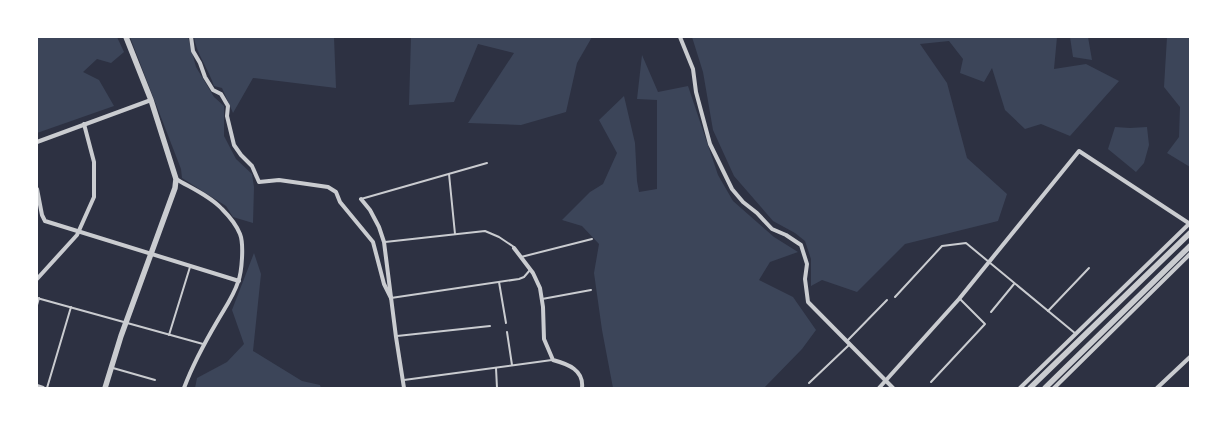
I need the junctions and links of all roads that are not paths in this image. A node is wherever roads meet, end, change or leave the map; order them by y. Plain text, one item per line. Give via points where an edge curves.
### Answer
1 (126, 37) edge
2 (191, 37) edge
3 (680, 37) edge
4 (151, 100) junction
5 (84, 124) junction
6 (37, 142) edge
7 (487, 163) dead end
8 (448, 174) junction
9 (176, 179) junction
10 (37, 189) edge
11 (361, 199) joint
12 (1190, 224) edge
13 (79, 232) junction
14 (455, 234) junction
15 (1190, 234) edge
16 (592, 239) dead end
17 (384, 242) junction
18 (1190, 246) edge
19 (514, 248) joint
20 (151, 253) junction
21 (1190, 254) edge
22 (521, 257) junction
23 (989, 262) junction
24 (190, 267) junction
25 (1089, 268) dead end
26 (530, 270) junction
27 (37, 279) edge
28 (239, 281) junction
29 (499, 282) junction
30 (1014, 283) junction
31 (591, 290) dead end
32 (38, 298) edge
33 (391, 298) junction
34 (895, 298) dead end
35 (542, 299) junction
36 (959, 299) junction
37 (887, 300) dead end
38 (37, 304) edge
39 (71, 307) junction
40 (1048, 311) junction
41 (991, 312) dead end
42 (126, 323) junction
43 (506, 324) dead end
44 (490, 326) dead end
45 (507, 332) dead end
46 (1076, 334) junction
47 (169, 335) junction
48 (396, 337) junction
49 (848, 343) junction
50 (204, 344) junction
51 (1190, 357) edge
52 (553, 360) junction
53 (512, 365) junction
54 (112, 367) junction
55 (496, 368) junction
56 (155, 380) dead end
57 (403, 380) junction
58 (886, 381) junction
59 (931, 382) dead end
60 (809, 383) dead end
61 (37, 386) edge
62 (43, 388) edge
63 (47, 388) edge
64 (105, 388) edge
65 (184, 388) edge
66 (404, 388) edge
67 (497, 388) edge
68 (582, 388) edge
69 (879, 388) edge
70 (893, 388) edge
71 (1020, 388) edge
72 (1030, 388) edge
73 (1044, 388) edge
74 (1054, 388) edge
75 (1157, 388) edge

1 - 4 street
2 - 33 street via 193,51 204,77 228,106 227,116 234,145 252,166 259,182 286,180 328,187 336,192 340,202 373,242 384,284
3 - 49 street via 693,69 696,92 710,144 732,189 772,229 801,246 807,264 805,279 808,302
4 - 5 street
4 - 9 street
5 - 6 street
5 - 13 street via 94,162 95,181 94,197
7 - 8 lane
8 - 11 lane
8 - 14 lane
9 - 20 street
9 - 28 street via 221,208 233,222 241,235
10 - 13 street via 45,221
11 - 17 street via 370,210
12 - 23 street via 1080,151
12 - 46 street
13 - 20 street
13 - 27 street
14 - 17 lane
14 - 19 lane via 485,231
15 - 72 street
16 - 22 lane
17 - 33 street
18 - 73 street
19 - 22 street
20 - 24 street
20 - 42 street
21 - 74 street
22 - 26 street
23 - 30 lane
23 - 34 lane via 966,243 942,246
23 - 36 street
24 - 28 street
24 - 47 lane
25 - 40 lane
26 - 29 lane via 519,279
26 - 35 street via 540,288
28 - 50 street
29 - 33 lane
29 - 43 lane
30 - 40 lane
30 - 41 lane
31 - 35 lane
32 - 38 lane
32 - 39 lane
33 - 48 street
35 - 52 street via 544,340
36 - 58 street
36 - 59 lane via 985,324
37 - 49 lane
39 - 42 lane
39 - 63 lane
40 - 46 lane
42 - 47 lane
42 - 54 street
44 - 48 lane
45 - 53 lane
46 - 71 street
47 - 50 lane
48 - 57 street
49 - 58 street
49 - 60 lane
50 - 65 street
51 - 75 street
52 - 53 lane
52 - 68 street via 573,368 580,374
53 - 55 lane
54 - 56 lane
54 - 64 street
55 - 57 lane
55 - 67 lane
57 - 66 street
58 - 69 street
58 - 70 street
61 - 62 street

